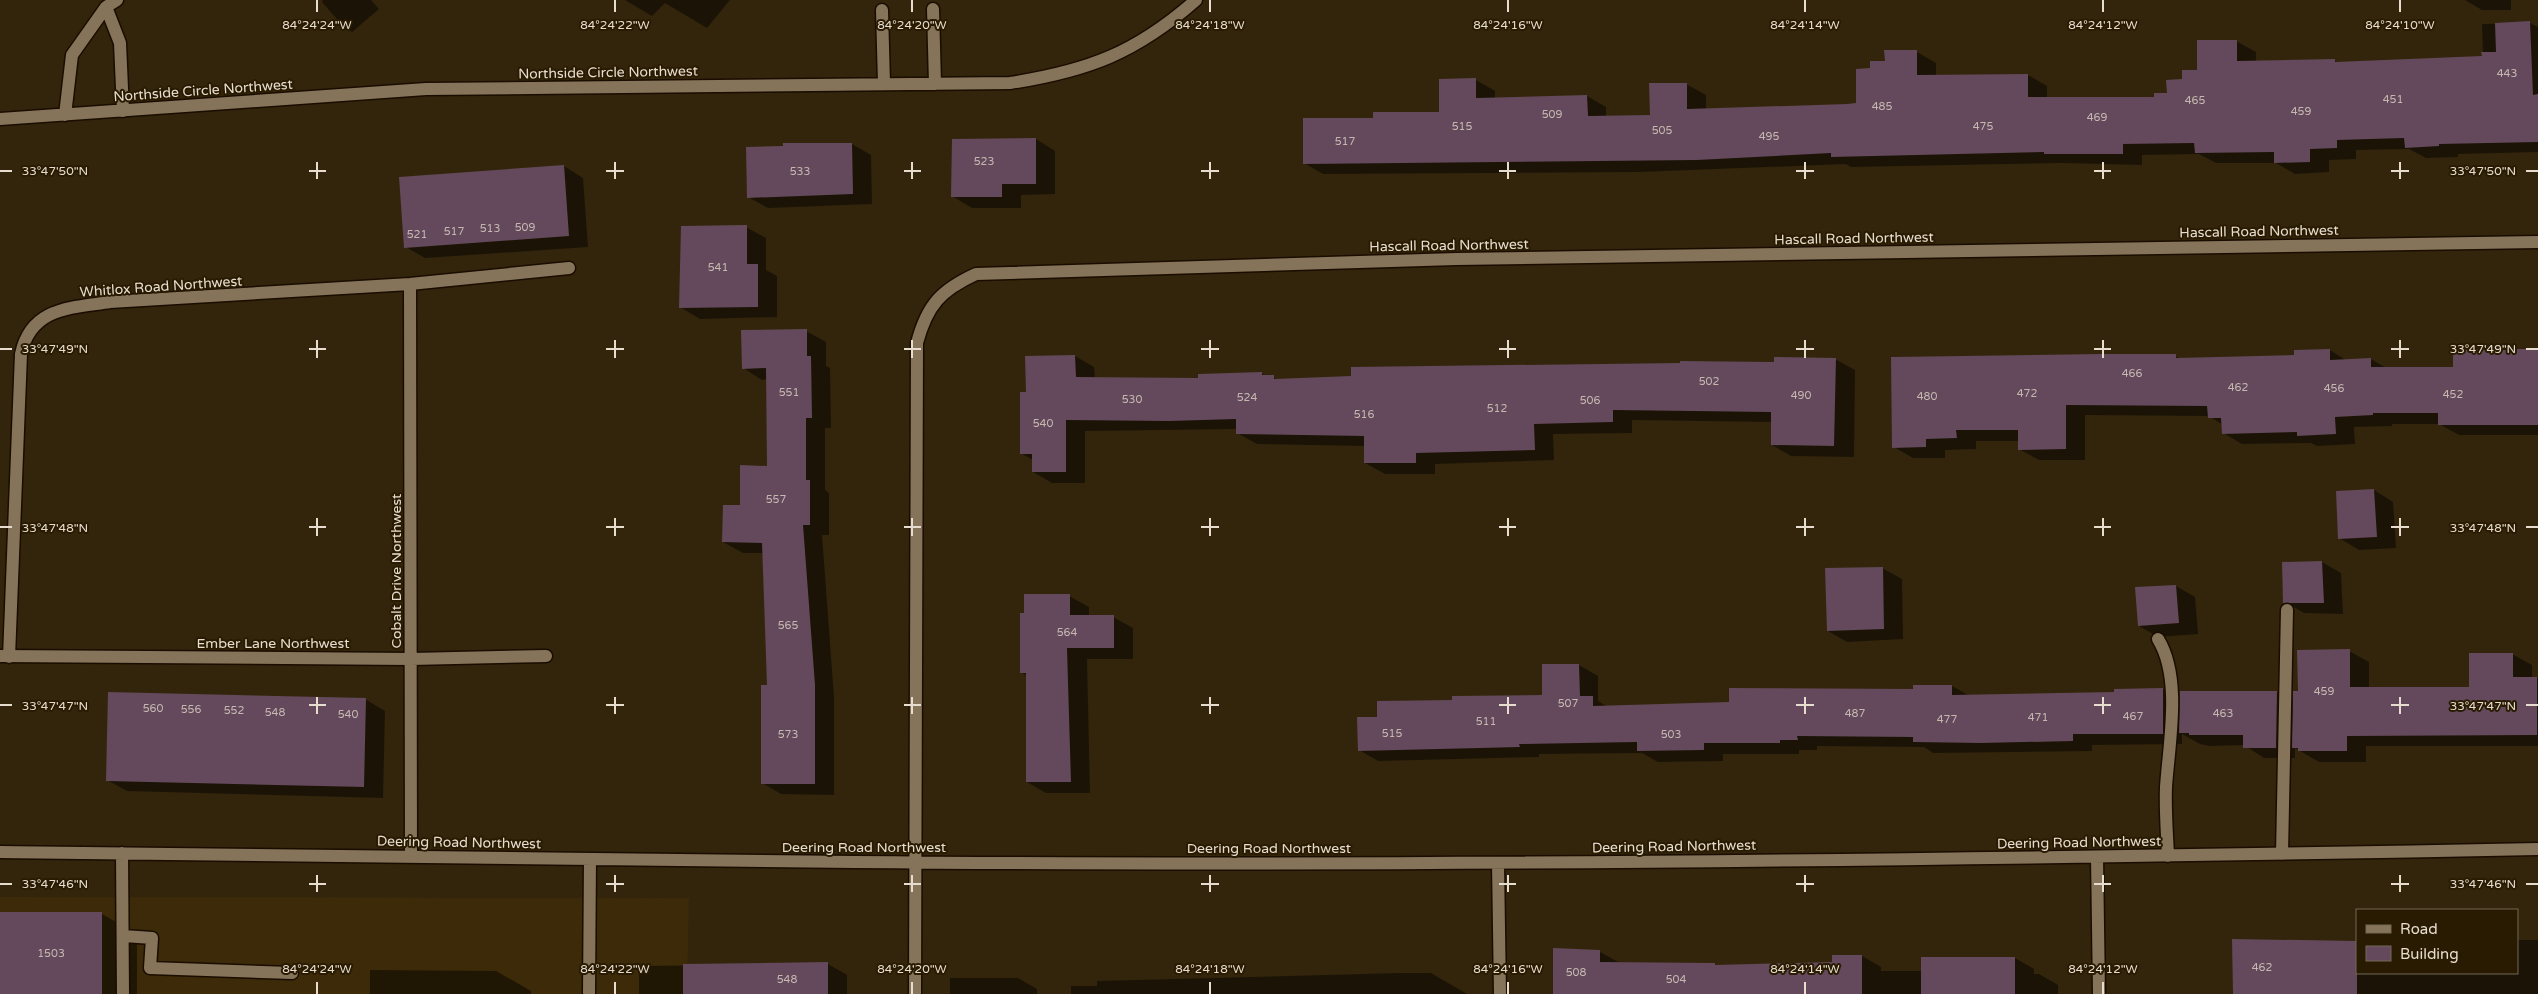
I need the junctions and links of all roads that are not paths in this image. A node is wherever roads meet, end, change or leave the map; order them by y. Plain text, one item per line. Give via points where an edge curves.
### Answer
1 (117, 0) edge
2 (1196, 0) edge
3 (106, 7) junction
4 (933, 9) dead end
5 (882, 10) dead end
6 (884, 84) junction
7 (935, 84) junction
8 (123, 111) junction
9 (65, 115) junction
10 (0, 120) edge
11 (2538, 242) edge
12 (569, 268) dead end
13 (410, 284) junction
14 (2286, 610) dead end
15 (2158, 638) dead end
16 (5, 656) edge
17 (546, 656) dead end
18 (411, 659) junction
19 (2538, 849) edge
20 (0, 852) edge
21 (122, 854) junction
22 (2282, 854) junction
23 (2168, 856) junction
24 (411, 857) junction
25 (2097, 857) junction
26 (590, 859) junction
27 (915, 862) junction
28 (1498, 863) junction
29 (124, 936) junction
30 (292, 973) dead end
31 (122, 994) edge
32 (589, 994) edge
33 (914, 994) edge
34 (1500, 994) edge
35 (2099, 994) edge

1 - 3 street
2 - 7 street, Northside Circle Northwest via 1168,25 1131,48 1092,65 1051,77 1010,83
3 - 8 street via 120,43
3 - 9 street via 72,55
4 - 7 street
5 - 6 street
6 - 7 street, Northside Circle Northwest
6 - 8 street, Northside Circle Northwest via 426,89
8 - 9 street, Northside Circle Northwest
9 - 10 street, Northside Circle Northwest
11 - 27 street, Hascall Road Northwest via 1456,259 976,274 954,284 936,300 923,321 918,344
12 - 13 street, Whitlox Road Northwest
13 - 16 street, Whitlox Road Northwest via 110,302 67,309 49,315 33,326 24,340 21,354
13 - 18 street, Cobalt Drive Northwest
14 - 22 street
15 - 23 street via 2164,648 2172,698 2166,789
16 - 18 street, Ember Lane Northwest
17 - 18 street, Ember Lane Northwest
18 - 24 street, Cobalt Drive Northwest
19 - 22 street, Deering Road Northwest
20 - 21 street, Deering Road Northwest
21 - 24 street, Deering Road Northwest
21 - 29 street
22 - 23 street, Deering Road Northwest
23 - 25 street, Deering Road Northwest
24 - 26 street, Deering Road Northwest
25 - 28 street, Deering Road Northwest
25 - 35 street
26 - 27 street, Deering Road Northwest
26 - 32 street
27 - 28 street, Deering Road Northwest
27 - 33 street, Hascall Road Northwest
28 - 34 street
29 - 30 street via 152,938 150,968
29 - 31 street

